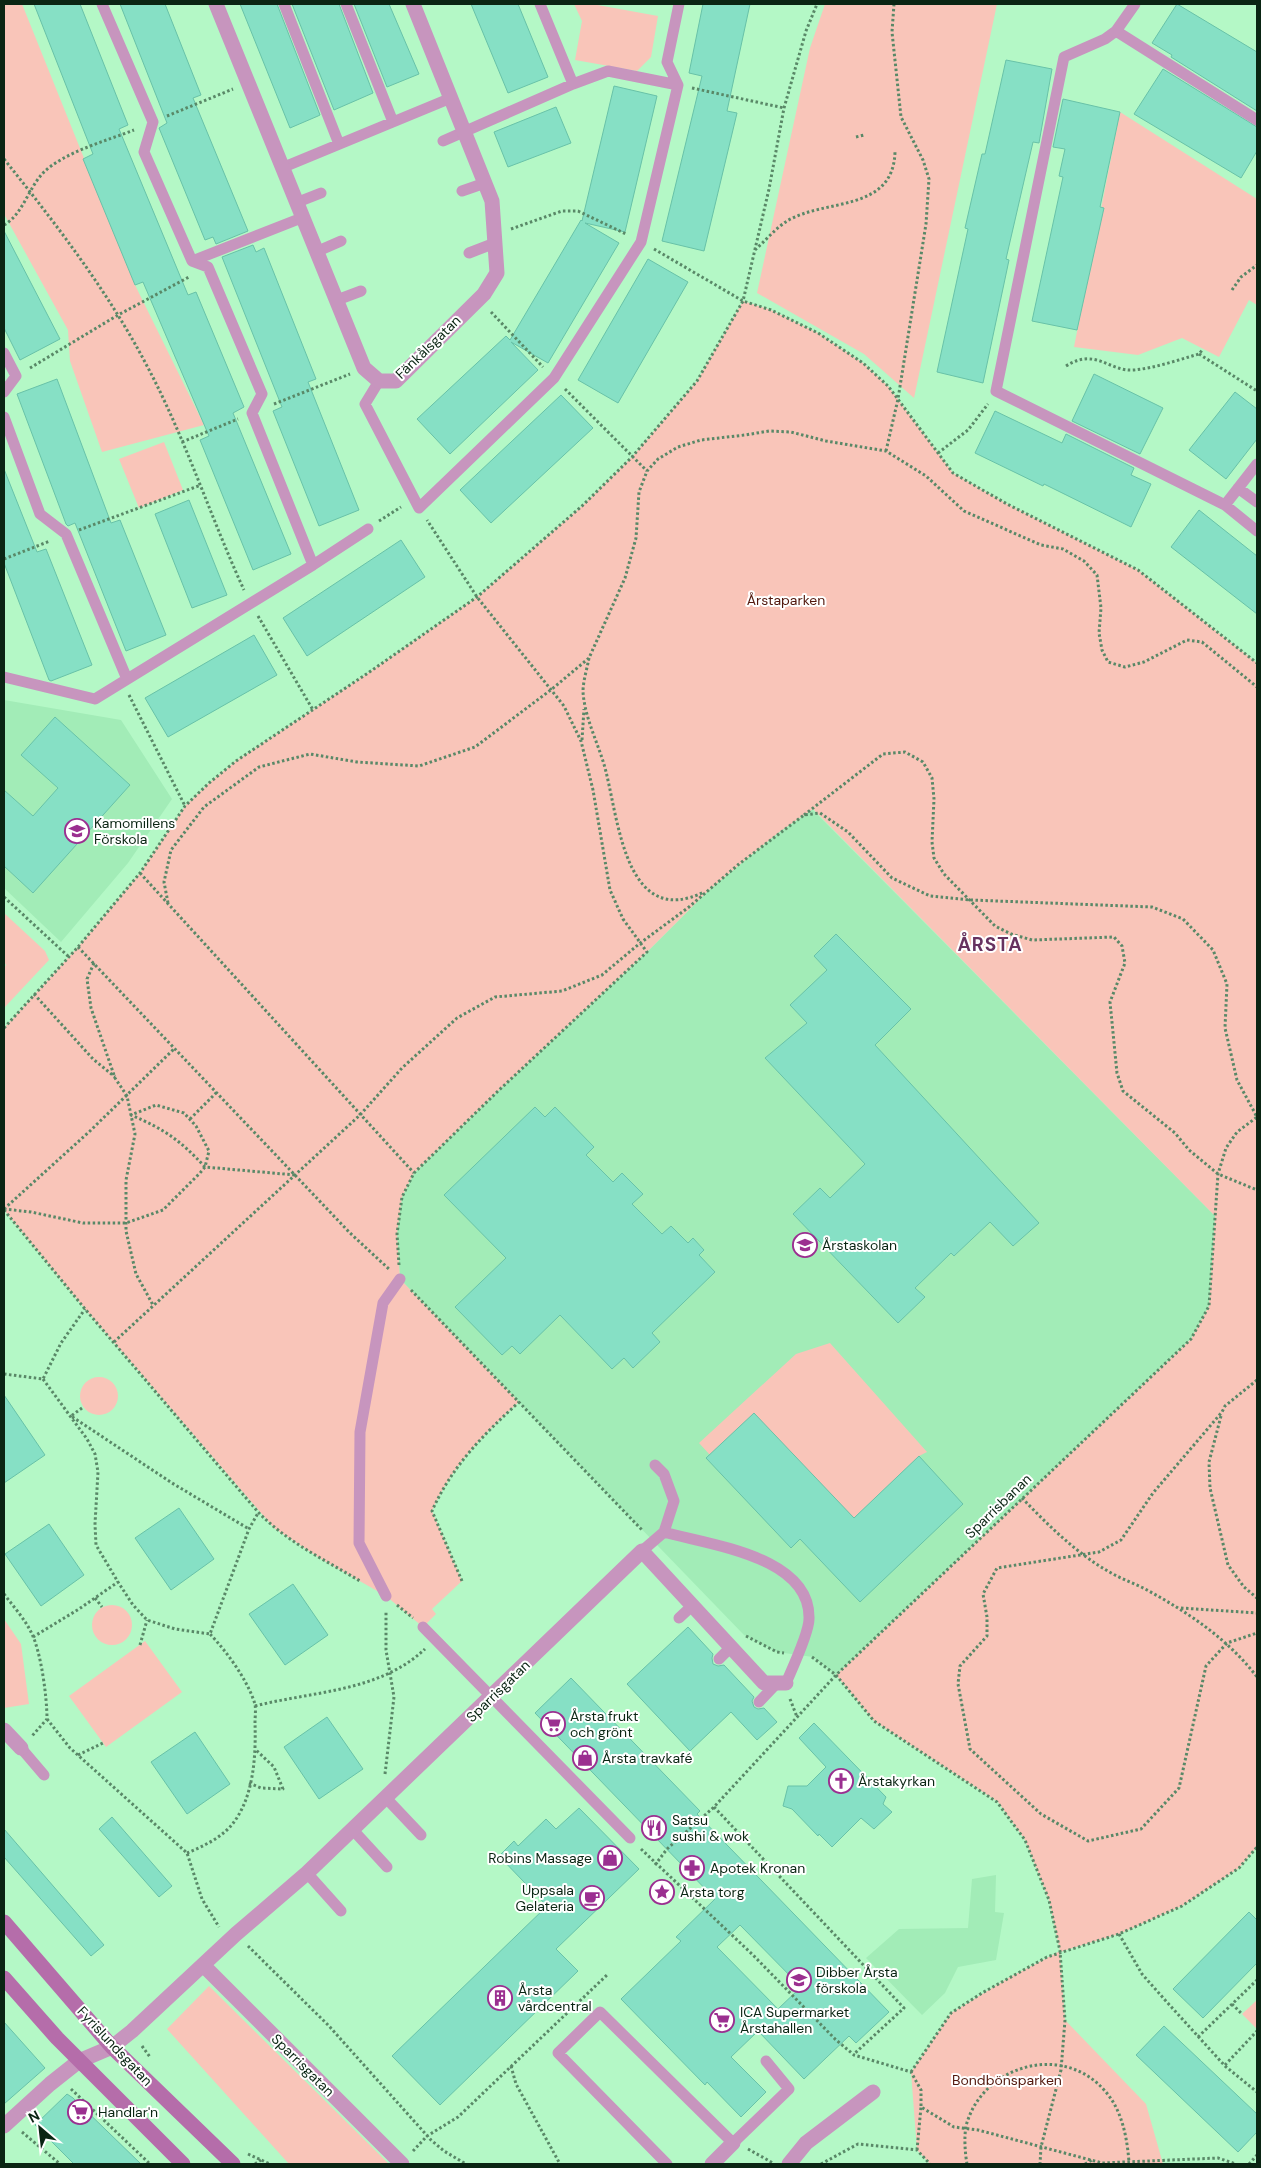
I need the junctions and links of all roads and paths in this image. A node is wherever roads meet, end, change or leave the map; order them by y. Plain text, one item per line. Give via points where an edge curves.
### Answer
1 (102, 4) edge
2 (216, 4) edge
3 (284, 4) edge
4 (346, 4) edge
5 (413, 4) edge
6 (540, 4) edge
7 (679, 4) edge
8 (817, 4) edge
9 (894, 4) edge
10 (1136, 4) edge
11 (1116, 32) junction
12 (249, 83) junction
13 (573, 84) junction
14 (678, 85) junction
15 (451, 98) junction
16 (784, 108) junction
17 (1257, 120) edge
18 (153, 122) junction
19 (393, 122) junction
20 (464, 132) junction
21 (864, 135) dead end
22 (856, 137) dead end
23 (443, 141) dead end
24 (339, 144) junction
25 (895, 152) dead end
26 (4, 159) edge
27 (284, 167) junction
28 (485, 183) junction
29 (462, 191) dead end
30 (30, 192) junction
31 (321, 192) dead end
32 (298, 202) junction
33 (304, 217) junction
34 (4, 225) edge
35 (341, 241) dead end
36 (495, 243) junction
37 (755, 250) junction
38 (318, 251) junction
39 (469, 253) dead end
40 (192, 261) junction
41 (1257, 265) edge
42 (208, 267) junction
43 (1232, 290) dead end
44 (361, 291) dead end
45 (337, 300) junction
46 (743, 301) junction
47 (118, 315) junction
48 (1203, 349) dead end
49 (4, 353) edge
50 (1199, 354) junction
51 (1066, 366) dead end
52 (16, 376) junction
53 (379, 381) junction
54 (996, 391) junction
55 (1257, 391) edge
56 (4, 392) edge
57 (898, 399) junction
58 (4, 416) edge
59 (886, 451) junction
60 (938, 453) junction
61 (632, 457) junction
62 (1257, 464) edge
63 (647, 471) junction
64 (201, 484) junction
65 (1238, 488) junction
66 (1257, 502) edge
67 (417, 503) junction
68 (1225, 505) junction
69 (368, 529) joint
70 (1257, 531) edge
71 (66, 534) junction
72 (4, 559) edge
73 (313, 565) junction
74 (477, 597) junction
75 (251, 603) junction
76 (589, 658) junction
77 (1257, 663) edge
78 (4, 677) edge
79 (124, 681) junction
80 (1257, 688) edge
81 (552, 690) junction
82 (585, 706) junction
83 (313, 710) junction
84 (582, 741) junction
85 (185, 806) junction
86 (804, 815) junction
87 (140, 873) junction
88 (709, 890) junction
89 (4, 897) edge
90 (971, 900) junction
91 (168, 903) junction
92 (639, 944) junction
93 (78, 947) junction
94 (69, 957) junction
95 (94, 963) junction
96 (34, 994) junction
97 (4, 1028) edge
98 (176, 1048) junction
99 (115, 1078) junction
100 (217, 1092) junction
101 (126, 1096) junction
102 (130, 1115) junction
103 (360, 1115) junction
104 (1257, 1117) edge
105 (190, 1119) junction
106 (204, 1167) junction
107 (414, 1173) junction
108 (1218, 1174) junction
109 (295, 1175) junction
110 (1257, 1190) edge
111 (4, 1209) edge
112 (126, 1223) junction
113 (400, 1279) junction
114 (153, 1306) junction
115 (85, 1309) junction
116 (114, 1342) junction
117 (4, 1374) edge
118 (43, 1380) junction
119 (1256, 1380) edge
120 (519, 1402) junction
121 (82, 1408) dead end
122 (1222, 1412) junction
123 (71, 1416) junction
124 (655, 1465) dead end
125 (1022, 1498) junction
126 (258, 1512) junction
127 (249, 1529) junction
128 (664, 1532) junction
129 (647, 1546) junction
130 (1083, 1554) junction
131 (462, 1581) dead end
132 (118, 1582) junction
133 (4, 1594) edge
134 (386, 1596) junction
135 (95, 1598) junction
136 (1257, 1598) edge
137 (693, 1605) junction
138 (102, 1607) dead end
139 (1178, 1607) junction
140 (1257, 1613) edge
141 (679, 1618) dead end
142 (147, 1620) junction
143 (423, 1627) joint
144 (1257, 1633) edge
145 (210, 1634) junction
146 (744, 1635) dead end
147 (33, 1637) junction
148 (435, 1639) junction
149 (1227, 1643) junction
150 (140, 1645) dead end
151 (731, 1647) junction
152 (798, 1655) junction
153 (719, 1659) dead end
154 (391, 1674) junction
155 (836, 1675) junction
156 (1257, 1677) edge
157 (782, 1683) junction
158 (492, 1696) junction
159 (759, 1702) dead end
160 (255, 1706) junction
161 (47, 1719) junction
162 (4, 1730) edge
163 (103, 1743) dead end
164 (21, 1748) junction
165 (256, 1749) junction
166 (78, 1754) junction
167 (44, 1775) dead end
168 (384, 1775) dead end
169 (249, 1783) junction
170 (386, 1798) junction
171 (714, 1807) junction
172 (353, 1830) junction
173 (421, 1834) dead end
174 (630, 1838) joint
175 (1257, 1847) edge
176 (187, 1853) junction
177 (655, 1864) junction
178 (387, 1867) dead end
179 (307, 1873) junction
180 (341, 1911) dead end
181 (4, 1922) edge
182 (218, 1926) dead end
183 (236, 1934) junction
184 (1120, 1934) junction
185 (1060, 1951) junction
186 (203, 1965) junction
187 (608, 1974) dead end
188 (4, 1978) edge
189 (1257, 1980) edge
190 (1232, 2004) junction
191 (1242, 2014) dead end
192 (1257, 2031) edge
193 (1198, 2037) junction
194 (112, 2047) junction
195 (854, 2055) junction
196 (80, 2061) junction
197 (766, 2061) dead end
198 (511, 2066) junction
199 (1062, 2066) junction
200 (1225, 2066) junction
201 (911, 2072) junction
202 (68, 2087) dead end
203 (872, 2092) dead end
204 (1257, 2092) edge
205 (921, 2107) junction
206 (4, 2126) edge
207 (27, 2126) dead end
208 (966, 2128) junction
209 (22, 2132) junction
210 (117, 2132) junction
211 (427, 2136) junction
212 (16, 2137) dead end
213 (112, 2137) dead end
214 (733, 2143) junction
215 (1041, 2146) junction
216 (917, 2150) junction
217 (1257, 2155) edge
218 (261, 2160) dead end
219 (1092, 2160) junction
220 (1129, 2162) junction
221 (60, 2164) edge
222 (150, 2164) edge
223 (183, 2164) edge
224 (232, 2164) edge
225 (256, 2164) edge
226 (402, 2164) edge
227 (466, 2164) edge
228 (560, 2164) edge
229 (667, 2164) edge
230 (712, 2164) edge
231 (776, 2164) edge
232 (789, 2164) edge
233 (821, 2164) edge
234 (930, 2164) edge
235 (967, 2164) edge
236 (1040, 2164) edge
237 (1085, 2164) edge
238 (1236, 2164) edge
239 (1249, 2164) edge

1 - 18 lane
2 - 12 street, Fänkålsgatan
3 - 24 lane
4 - 19 lane
5 - 15 street, Fänkålsgatan
6 - 13 lane
7 - 14 lane via 667,62
8 - 16 path
9 - 57 path via 892,32 901,118 923,160 928,179 926,224
10 - 11 lane
11 - 17 lane
11 - 54 lane via 1064,57
12 - 18 path
12 - 27 street, Fänkålsgatan
13 - 14 lane via 608,71
13 - 20 lane
14 - 16 path
14 - 67 lane via 641,242 554,378
15 - 19 lane
15 - 20 street, Fänkålsgatan
16 - 37 path
18 - 30 path via 55,163 42,174
18 - 40 lane via 144,152
19 - 24 lane
20 - 23 lane
20 - 28 street, Fänkålsgatan
21 - 22 path
24 - 27 lane
25 - 37 path via 894,167 877,191 859,200 787,221
26 - 30 path
27 - 32 street, Fänkålsgatan
28 - 29 lane
28 - 36 street, Fänkålsgatan via 492,201
30 - 34 path via 12,220
30 - 47 path
31 - 32 lane
32 - 33 street, Fänkålsgatan
33 - 38 street, Fänkålsgatan
33 - 40 lane
35 - 38 lane
36 - 39 lane
36 - 53 street, Fänkålsgatan via 497,272 484,294 396,381
37 - 46 path
38 - 45 street, Fänkålsgatan
40 - 42 lane
41 - 43 path via 1241,277
42 - 47 path
42 - 73 lane via 262,394 252,413
44 - 45 lane
45 - 53 street, Fänkålsgatan via 364,368
46 - 57 path via 771,310 818,333 863,363
46 - 61 path via 698,381
47 - 52 path
47 - 64 path via 167,406
48 - 50 path
49 - 52 lane
50 - 51 path via 1132,370 1086,358
50 - 55 path
52 - 56 lane
53 - 67 lane via 365,404
54 - 60 path via 968,430
54 - 68 lane
57 - 59 path
57 - 60 path
58 - 71 lane via 40,514
59 - 63 path via 791,432 769,431 701,440 658,460
59 - 80 path via 926,476 964,511 1041,545 1063,549 1084,561 1097,575 1101,608 1099,633 1108,662 1125,667 1144,662 1187,640 1202,642
60 - 77 path via 953,473 1138,570
61 - 63 path
61 - 74 path via 582,506
62 - 65 lane
63 - 76 path via 639,492 636,538 625,578
64 - 71 path
64 - 75 path
65 - 66 lane
65 - 68 lane
67 - 69 path
67 - 74 path
68 - 70 lane
69 - 73 lane
71 - 72 path
71 - 79 lane
73 - 75 lane
74 - 81 path
74 - 83 path
75 - 79 lane
75 - 83 path
76 - 81 path
76 - 82 path via 583,689
78 - 79 lane via 95,698
79 - 85 path
81 - 84 path
81 - 91 path via 475,747 419,766 357,762 310,754 259,767 204,807 171,850 164,882
82 - 84 path
82 - 88 path via 634,875 649,892 669,901 688,900
83 - 85 path via 236,761
84 - 92 path via 610,890
85 - 87 path
86 - 88 path
86 - 90 path via 820,814 848,832 892,878 930,896
86 - 90 path via 883,754 905,752 923,762 932,778 934,858 944,874
87 - 91 path
87 - 93 path
88 - 92 path
89 - 94 path
90 - 104 path via 1152,907 1183,919 1213,950 1227,984 1225,1028 1237,1080
90 - 108 path via 995,926 1032,940 1114,937 1122,946 1125,963 1110,1002 1117,1073 1123,1091 1175,1133 1189,1150
91 - 103 path
92 - 103 path via 602,975 562,991 495,997 457,1018 402,1068
92 - 107 path via 647,952
93 - 94 path
93 - 95 path
94 - 96 path
95 - 98 path
95 - 99 path via 87,979 91,1008
96 - 97 path
96 - 99 path via 93,1059
98 - 100 path
98 - 101 path
99 - 101 path
100 - 105 path
100 - 109 path
101 - 102 path
101 - 111 path
102 - 105 path via 156,1104 184,1113
102 - 106 path via 156,1126 186,1146
102 - 112 path via 134,1134 126,1180
103 - 107 path
103 - 109 path
104 - 108 path, Sparrisbanan via 1231,1140
105 - 106 path via 209,1151
106 - 109 path
106 - 112 path via 164,1210
107 - 113 path via 402,1198 397,1234
108 - 110 path
108 - 125 path, Sparrisbanan via 1209,1306 1191,1339
109 - 113 path via 350,1233
109 - 114 path
111 - 112 path via 83,1223
111 - 115 path
112 - 114 path via 136,1274
113 - 120 path
113 - 134 lane via 383,1303 360,1432 359,1543
114 - 116 path
115 - 116 path
115 - 118 path via 61,1343
116 - 126 path
117 - 118 path
118 - 123 path
119 - 122 path
120 - 129 path
120 - 131 path via 462,1460 441,1490 432,1511
121 - 123 path
122 - 130 path via 1154,1493 1120,1540 1099,1552
122 - 136 path via 1209,1462 1210,1488 1228,1565 1244,1587
123 - 127 path
123 - 132 path via 95,1454 98,1472 96,1545
124 - 128 lane via 664,1474 674,1501
125 - 130 path
125 - 155 path, Sparrisbanan
126 - 127 path
126 - 134 path via 288,1538
127 - 145 path
128 - 129 lane
128 - 152 lane via 758,1558 779,1567 794,1580 807,1600 809,1620
129 - 137 street
129 - 158 street, Sparrisgatan
130 - 139 path via 1112,1574
130 - 149 path via 997,1568 983,1594 987,1636 960,1666 958,1684 970,1748 1041,1814 1088,1841 1141,1829 1179,1788 1206,1666
132 - 135 path
132 - 142 path
133 - 147 path
134 - 143 path
134 - 154 path via 386,1650
135 - 138 path
135 - 147 path
137 - 141 lane
137 - 151 street
139 - 140 path
139 - 149 path
142 - 145 path via 175,1629
142 - 150 path
143 - 148 lane
144 - 149 path
145 - 160 path via 227,1653
146 - 152 path via 777,1652
147 - 161 path via 46,1696
148 - 154 path
148 - 158 lane
149 - 156 path
151 - 153 lane
151 - 157 street via 764,1682
152 - 155 path via 814,1657
152 - 157 lane
154 - 160 path via 368,1683
154 - 168 path via 394,1697
155 - 171 path, Sparrisbanan
155 - 185 path via 874,1721 998,1802 1025,1840 1049,1900
157 - 159 lane
158 - 170 street, Sparrisgatan
158 - 174 lane
160 - 165 path
161 - 164 path
161 - 166 path
162 - 164 street
163 - 166 path
164 - 167 lane
165 - 169 path
165 - 169 path via 274,1767 284,1789 261,1788
166 - 176 path
169 - 176 path via 234,1823 210,1843
170 - 172 street, Sparrisgatan
170 - 173 lane
171 - 177 path, Sparrisbanan
171 - 195 path via 904,2008
172 - 178 lane
172 - 179 street, Sparrisgatan
174 - 177 path
175 - 184 path via 1239,1868 1182,1906
176 - 182 path via 202,1899
177 - 195 path
179 - 180 lane
179 - 183 street, Sparrisgatan
181 - 194 main road, Fyrislundsgatan
183 - 186 street, Sparrisgatan
183 - 211 path via 329,2026
184 - 185 path
184 - 193 path via 1142,1974
185 - 199 path via 1065,2020
185 - 201 path via 996,1984 951,2013
186 - 194 street, Sparrisgatan
186 - 226 street, Sparrisgatan
187 - 198 path
188 - 196 main road
189 - 190 path
190 - 191 path
190 - 193 path
192 - 200 path
193 - 200 path
194 - 196 street, Sparrisgatan
194 - 224 main road, Fyrislundsgatan
195 - 201 path
196 - 206 street, Sparrisgatan
196 - 223 main road
197 - 214 lane via 789,2088
198 - 211 path via 458,2117
198 - 228 path via 516,2084
199 - 208 path via 1028,2066 998,2078 976,2104
199 - 215 path
199 - 220 path via 1086,2074 1106,2092 1124,2128
200 - 204 path
201 - 205 path via 921,2090
202 - 210 path
203 - 232 street via 806,2143
205 - 208 path via 954,2127
205 - 216 path
207 - 209 path
208 - 215 path
208 - 235 path
209 - 212 path
209 - 221 path
210 - 213 path
210 - 222 path
211 - 226 path
211 - 227 path via 444,2152
214 - 229 lane via 600,2012 558,2052
214 - 230 street
214 - 231 path
215 - 219 path
215 - 236 path
216 - 233 path via 858,2144
216 - 234 path
217 - 239 path
218 - 225 path
219 - 220 path via 1102,2164
219 - 237 path
220 - 238 path via 1218,2158

